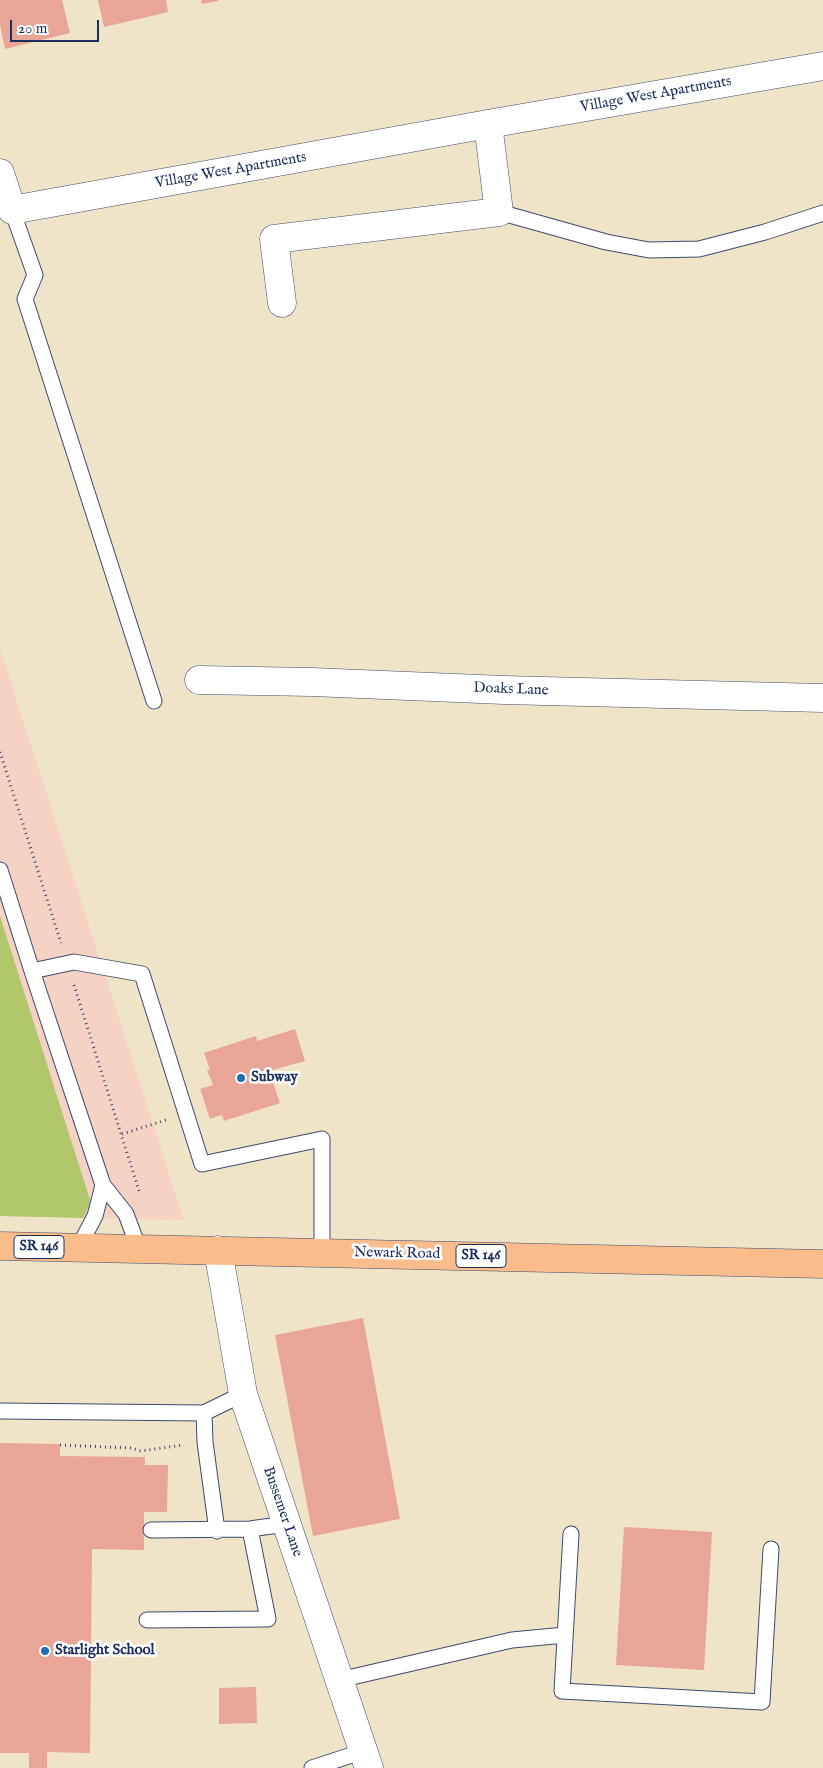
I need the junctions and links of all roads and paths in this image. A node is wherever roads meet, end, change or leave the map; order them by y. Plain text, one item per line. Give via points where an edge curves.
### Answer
1 (823, 66) edge
2 (488, 124) junction
3 (0, 173) edge
4 (12, 210) junction
5 (499, 212) junction
6 (823, 213) edge
7 (282, 303) dead end
8 (199, 680) dead end
9 (823, 698) edge
10 (154, 701) dead end
11 (0, 870) edge
12 (32, 971) junction
13 (186, 1113) junction
14 (122, 1134) dead end
15 (103, 1185) junction
16 (0, 1246) edge
17 (78, 1248) junction
18 (139, 1249) junction
19 (218, 1250) junction
20 (322, 1253) junction
21 (823, 1264) edge
22 (242, 1394) junction
23 (0, 1410) edge
24 (204, 1413) junction
25 (205, 1442) junction
26 (60, 1445) dead end
27 (286, 1524) junction
28 (151, 1530) dead end
29 (250, 1530) junction
30 (217, 1531) junction
31 (571, 1534) dead end
32 (771, 1549) dead end
33 (147, 1620) dead end
34 (565, 1635) junction
35 (338, 1680) junction
36 (366, 1760) edge
37 (312, 1768) edge

1 - 2 street, Village West Apartments
2 - 4 street, Village West Apartments
2 - 5 street
3 - 4 street
4 - 10 lane via 35,275 24,299
5 - 6 lane via 606,242 649,250 699,249
5 - 7 street via 274,239
8 - 9 street, Doaks Lane
11 - 12 lane
12 - 13 lane via 74,962 142,974
12 - 15 lane
13 - 14 path
13 - 20 lane via 202,1164 322,1139
15 - 17 lane via 95,1216
15 - 18 lane via 126,1214
16 - 17 main road, Newark Road / SR 146
17 - 18 main road, Newark Road / SR 146
18 - 19 main road, Newark Road / SR 146
19 - 20 main road, Newark Road / SR 146
19 - 22 street, Bussemer Lane
20 - 21 main road, Newark Road / SR 146
22 - 24 lane
22 - 27 street, Bussemer Lane
23 - 24 lane
24 - 25 lane
25 - 26 path via 141,1451
25 - 30 lane
27 - 29 lane
27 - 35 street, Bussemer Lane
28 - 30 lane
29 - 30 lane
29 - 33 lane via 268,1619
31 - 34 lane
32 - 34 lane via 762,1702 562,1691
34 - 35 lane via 512,1640
35 - 36 street, Bussemer Lane
36 - 37 lane

